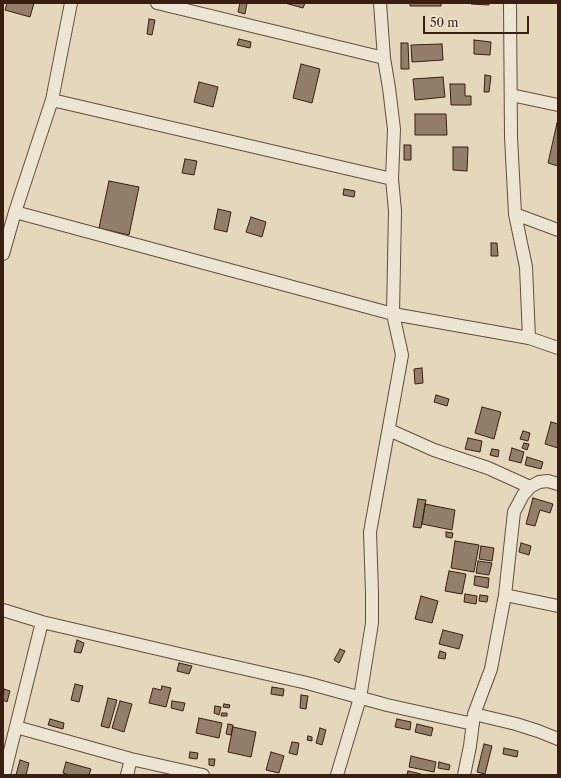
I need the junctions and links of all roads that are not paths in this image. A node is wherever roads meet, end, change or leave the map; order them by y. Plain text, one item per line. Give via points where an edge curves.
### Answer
1 (71, 3) edge
2 (157, 3) edge
3 (380, 3) edge
4 (510, 3) edge
5 (384, 58) junction
6 (511, 95) junction
7 (52, 100) junction
8 (558, 105) edge
9 (392, 179) junction
10 (16, 212) junction
11 (514, 214) junction
12 (558, 230) edge
13 (3, 254) edge
14 (393, 314) junction
15 (528, 338) junction
16 (558, 348) edge
17 (389, 430) junction
18 (558, 484) edge
19 (530, 487) junction
20 (505, 595) junction
21 (558, 606) edge
22 (3, 610) edge
23 (42, 622) junction
24 (360, 698) junction
25 (473, 719) junction
26 (16, 727) junction
27 (558, 739) edge
28 (131, 759) junction
29 (4, 775) edge
30 (127, 775) edge
31 (203, 775) edge
32 (337, 775) edge
33 (464, 775) edge

1 - 7 street
2 - 5 street
3 - 5 street
4 - 6 street
5 - 9 street via 394,129
6 - 8 street
6 - 11 street
7 - 9 street
7 - 10 street
9 - 14 street via 395,212
10 - 13 street
10 - 14 street
11 - 12 street
11 - 15 street via 526,267
14 - 15 street
14 - 17 street via 402,355
15 - 16 street
17 - 19 street
17 - 24 street via 370,532 372,623
18 - 19 street via 539,482
19 - 20 street via 514,512
20 - 21 street
20 - 25 street via 490,669
22 - 23 street
23 - 24 street via 307,683
23 - 26 street
24 - 25 street
24 - 32 street
25 - 27 street via 516,724
25 - 33 street
26 - 28 street
26 - 29 street
28 - 30 street
28 - 31 street

